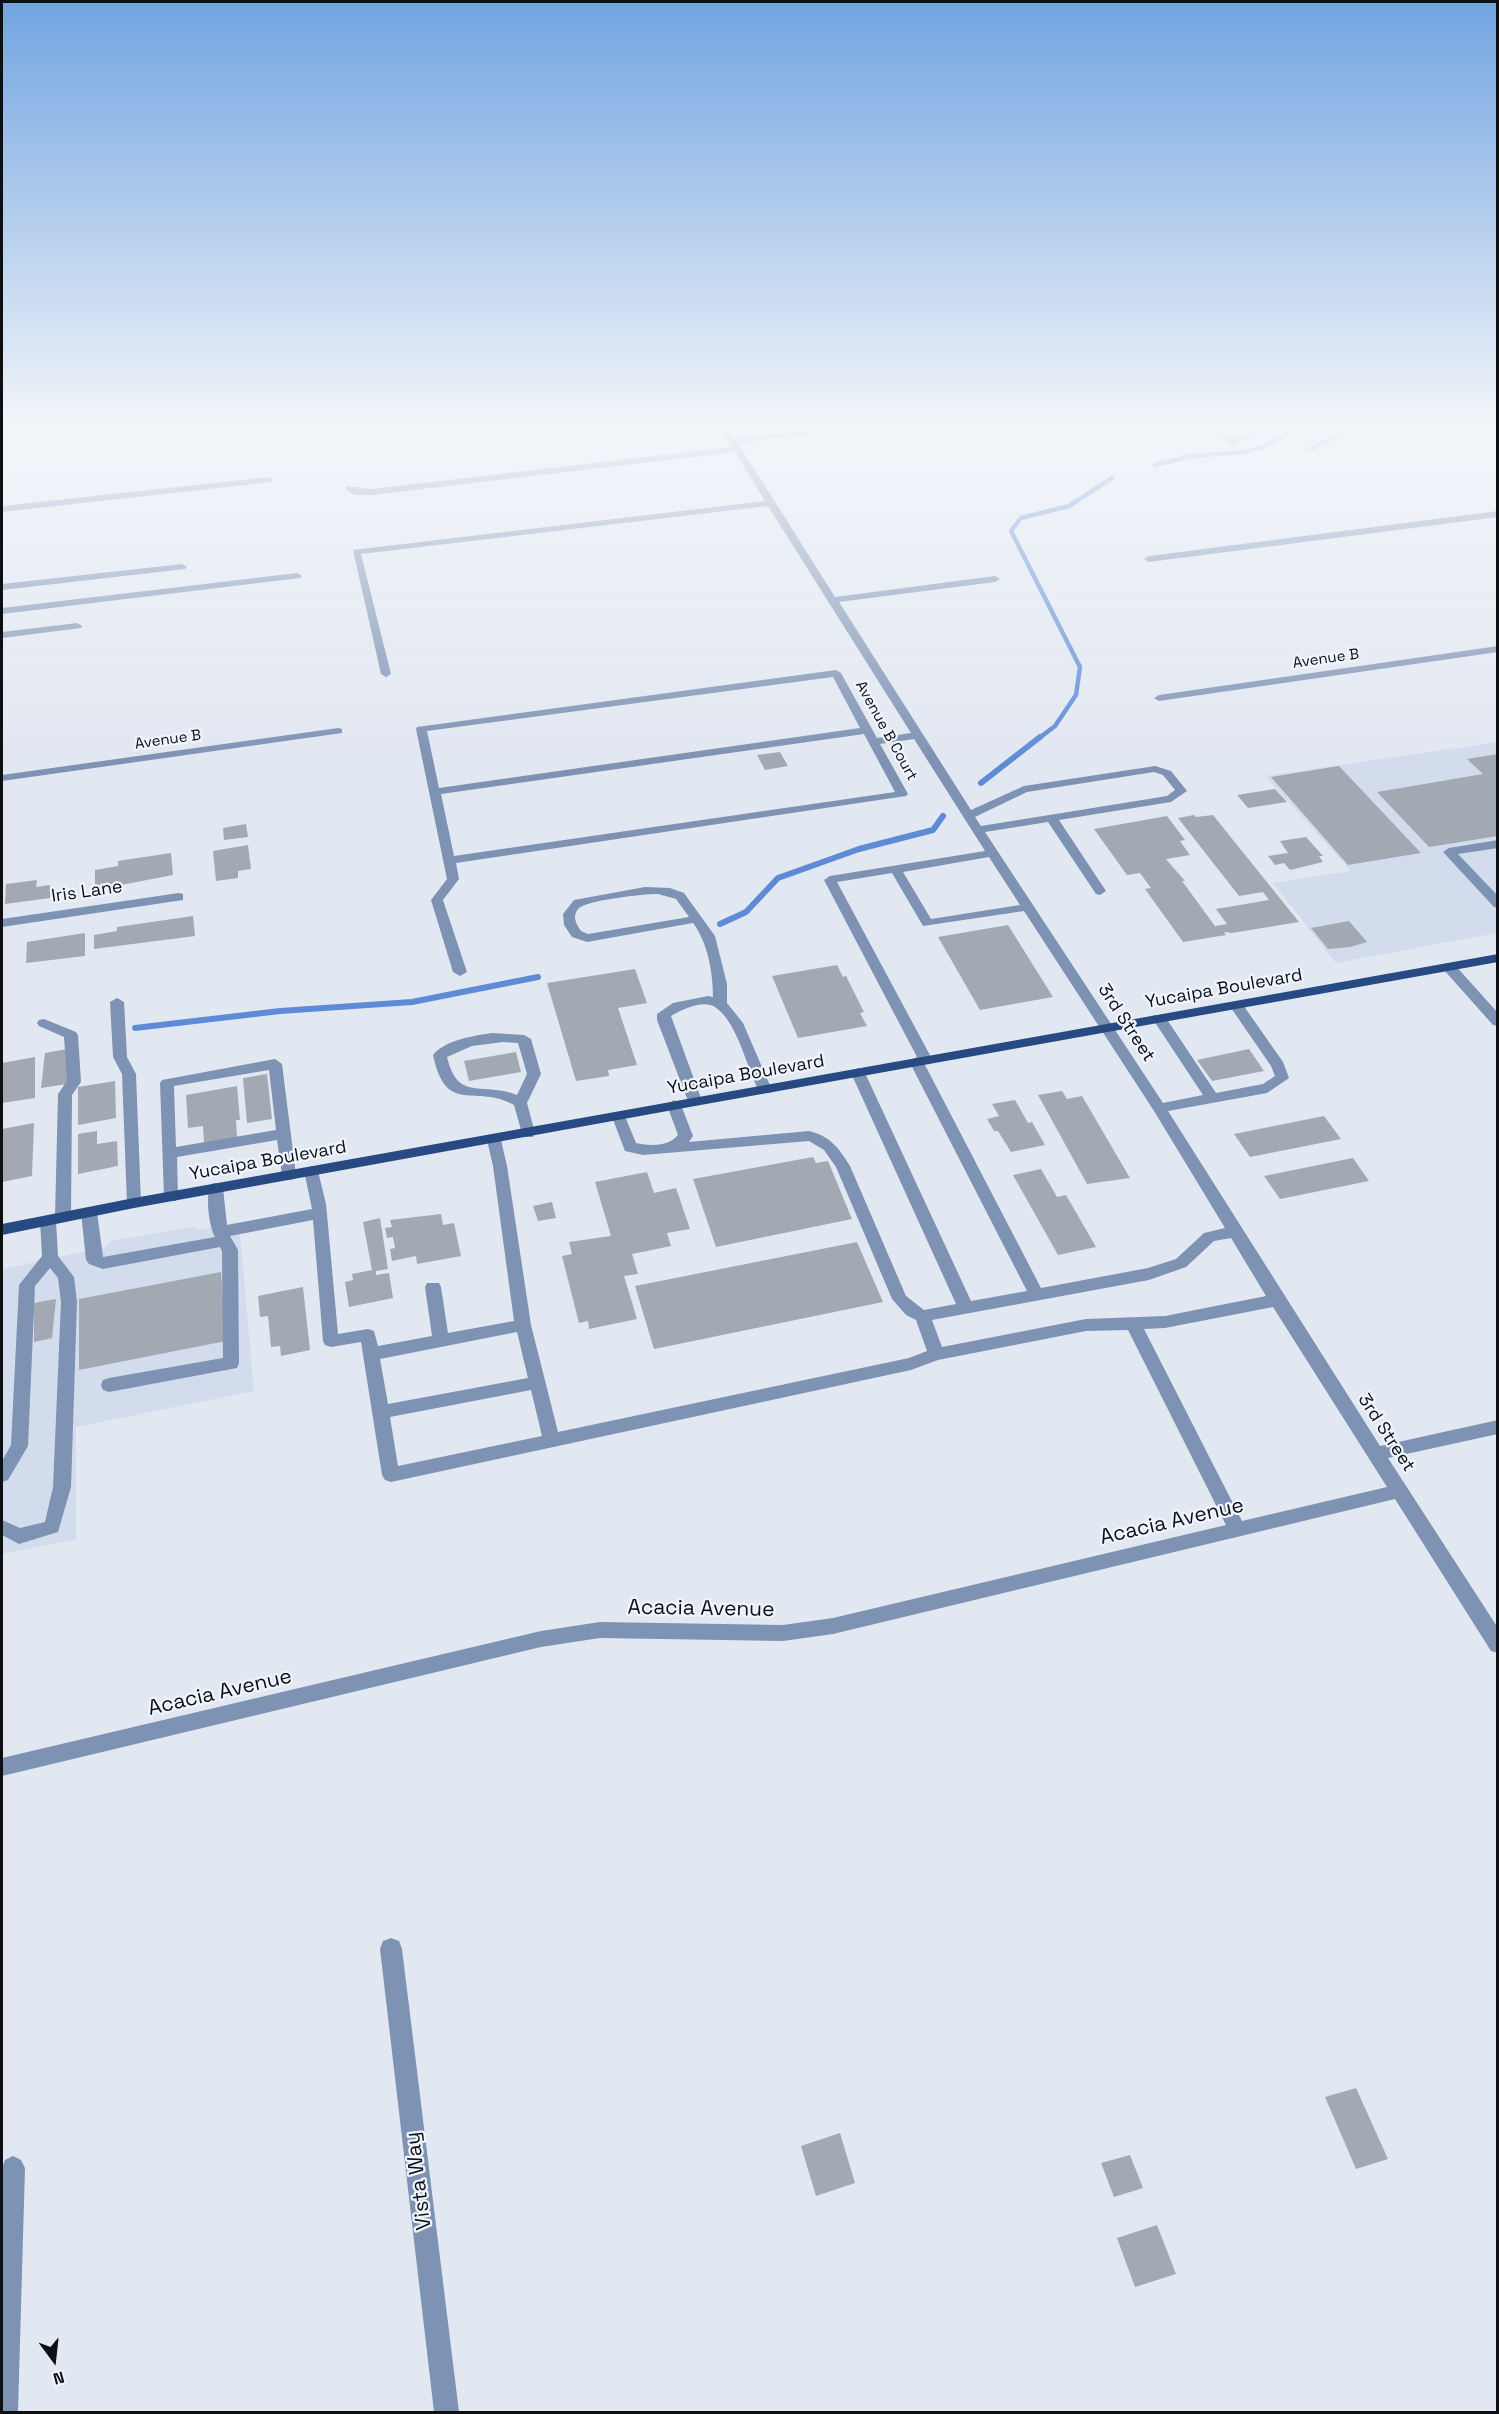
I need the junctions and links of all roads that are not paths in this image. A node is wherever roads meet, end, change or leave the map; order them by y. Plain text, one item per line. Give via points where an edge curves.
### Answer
1 (503, 535) edge
2 (791, 535) edge
3 (1337, 535) edge
4 (1149, 559) dead end
5 (182, 567) dead end
6 (297, 576) dead end
7 (995, 579) dead end
8 (2, 587) edge
9 (832, 600) junction
10 (2, 610) edge
11 (77, 626) dead end
12 (2, 635) edge
13 (1497, 649) edge
14 (386, 674) dead end
15 (1159, 698) dead end
16 (867, 730) junction
17 (338, 731) dead end
18 (917, 735) junction
19 (874, 742) junction
20 (2, 778) edge
21 (434, 792) junction
22 (968, 816) junction
23 (1051, 818) junction
24 (977, 830) junction
25 (1497, 844) edge
26 (992, 853) junction
27 (450, 860) junction
28 (895, 869) junction
29 (1100, 891) dead end
30 (179, 897) dead end
31 (1497, 904) edge
32 (1028, 907) junction
33 (697, 920) junction
34 (2, 923) edge
35 (1497, 958) edge
36 (1449, 967) junction
37 (460, 972) dead end
38 (117, 1002) dead end
39 (720, 1004) junction
40 (1236, 1005) junction
41 (1159, 1018) junction
42 (1497, 1022) edge
43 (44, 1023) dead end
44 (1105, 1028) junction
45 (920, 1060) junction
46 (858, 1073) junction
47 (765, 1090) junction
48 (1212, 1098) junction
49 (695, 1101) junction
50 (520, 1103) junction
51 (674, 1105) junction
52 (1159, 1108) junction
53 (619, 1117) junction
54 (528, 1133) junction
55 (284, 1134) junction
56 (494, 1140) junction
57 (678, 1145) junction
58 (170, 1153) junction
59 (311, 1171) junction
60 (289, 1175) junction
61 (216, 1188) junction
62 (171, 1197) junction
63 (134, 1203) junction
64 (89, 1212) junction
65 (320, 1214) junction
66 (56, 1219) junction
67 (2, 1230) edge
68 (1235, 1231) junction
69 (221, 1237) junction
70 (50, 1257) junction
71 (433, 1287) dead end
72 (1036, 1294) junction
73 (1277, 1300) junction
74 (966, 1308) junction
75 (923, 1316) junction
76 (1133, 1323) junction
77 (523, 1324) junction
78 (441, 1340) junction
79 (936, 1353) junction
80 (371, 1354) junction
81 (536, 1383) junction
82 (109, 1385) dead end
83 (380, 1412) junction
84 (1497, 1427) edge
85 (552, 1441) junction
86 (1376, 1454) junction
87 (4, 1465) edge
88 (1400, 1491) junction
89 (2, 1527) edge
90 (1237, 1530) junction
91 (1496, 1639) edge
92 (2, 1767) edge
93 (391, 1949) dead end
94 (13, 2168) dead end
95 (5, 2412) edge
96 (447, 2412) edge

1 - 14 street via 356,552
2 - 9 street, 3rd Street
3 - 4 street
5 - 8 street
6 - 10 street
7 - 9 street
9 - 18 street, 3rd Street
11 - 12 street
13 - 15 street, Avenue B
16 - 19 street, Avenue B Court
16 - 21 street
16 - 21 street, Avenue B Court via 836,673 421,729
17 - 20 street, Avenue B
18 - 19 street
18 - 22 street, 3rd Street
19 - 27 street, Avenue B Court via 902,794
21 - 27 street, Avenue B Court
22 - 23 street via 1024,789 1134,771 1167,772 1181,791 1171,799
22 - 24 street, 3rd Street
23 - 24 street
23 - 29 street
24 - 26 street, 3rd Street
25 - 31 street via 1449,852
26 - 28 street
26 - 32 street, 3rd Street
27 - 37 street, Avenue B Court via 453,879 437,900
28 - 32 street via 927,923
28 - 45 street via 830,880
30 - 34 street, Iris Lane
32 - 44 street, 3rd Street
33 - 33 street via 680,896 666,890 578,903 569,910 568,918 576,934 587,938
33 - 39 street via 709,936 720,984
35 - 36 main road, Yucaipa Boulevard
36 - 40 main road, Yucaipa Boulevard
36 - 42 street
38 - 63 street via 120,1057 129,1074
39 - 47 street via 736,1023
39 - 49 street via 708,1000 678,1005 664,1014
40 - 41 main road, Yucaipa Boulevard
40 - 48 street via 1278,1065 1282,1078 1267,1088
41 - 44 main road, Yucaipa Boulevard
41 - 48 street
43 - 66 street via 71,1035 74,1082 65,1094
44 - 45 main road, Yucaipa Boulevard
44 - 52 street, 3rd Street
45 - 46 main road, Yucaipa Boulevard
45 - 72 street
46 - 47 main road, Yucaipa Boulevard
46 - 74 street
47 - 49 main road, Yucaipa Boulevard
48 - 52 street
49 - 51 main road, Yucaipa Boulevard
50 - 50 street via 500,1094 456,1090 442,1066 440,1054 508,1036 524,1039 534,1074
50 - 54 street
51 - 53 main road, Yucaipa Boulevard
51 - 57 street via 686,1136
52 - 68 street, 3rd Street
53 - 54 main road, Yucaipa Boulevard
53 - 57 street via 630,1147 646,1152
54 - 56 main road, Yucaipa Boulevard
55 - 58 street
55 - 58 street via 275,1064 167,1083
55 - 60 street
56 - 59 main road, Yucaipa Boulevard
56 - 77 street
57 - 75 street via 821,1138 843,1166 900,1299
58 - 62 street
59 - 60 main road, Yucaipa Boulevard
59 - 65 street
60 - 61 main road, Yucaipa Boulevard
61 - 62 main road, Yucaipa Boulevard
61 - 69 street
62 - 63 main road, Yucaipa Boulevard
63 - 64 main road, Yucaipa Boulevard
64 - 66 main road, Yucaipa Boulevard
64 - 69 street via 93,1260 103,1263
65 - 69 street
65 - 80 street via 331,1341 368,1335
66 - 67 main road, Yucaipa Boulevard
66 - 70 street
68 - 72 street via 1209,1237 1181,1263 1149,1274
68 - 73 street, 3rd Street
69 - 82 street via 230,1250 231,1363
70 - 87 street via 27,1285 19,1446
70 - 89 street via 66,1277 69,1302 62,1486 52,1527 19,1536
71 - 78 street
72 - 74 street
73 - 76 street via 1165,1322
73 - 86 street, 3rd Street
74 - 75 street
75 - 79 street
76 - 79 street via 1086,1325
76 - 90 street
77 - 78 street
77 - 81 street
78 - 80 street
79 - 85 street via 911,1364
80 - 83 street
81 - 83 street
81 - 85 street
83 - 85 street via 391,1475
84 - 86 street
86 - 88 street, 3rd Street
88 - 90 street, Acacia Avenue
88 - 91 street, 3rd Street
90 - 92 street, Acacia Avenue via 833,1626 783,1633 600,1630 541,1639
93 - 96 street, Vista Way
94 - 95 street

